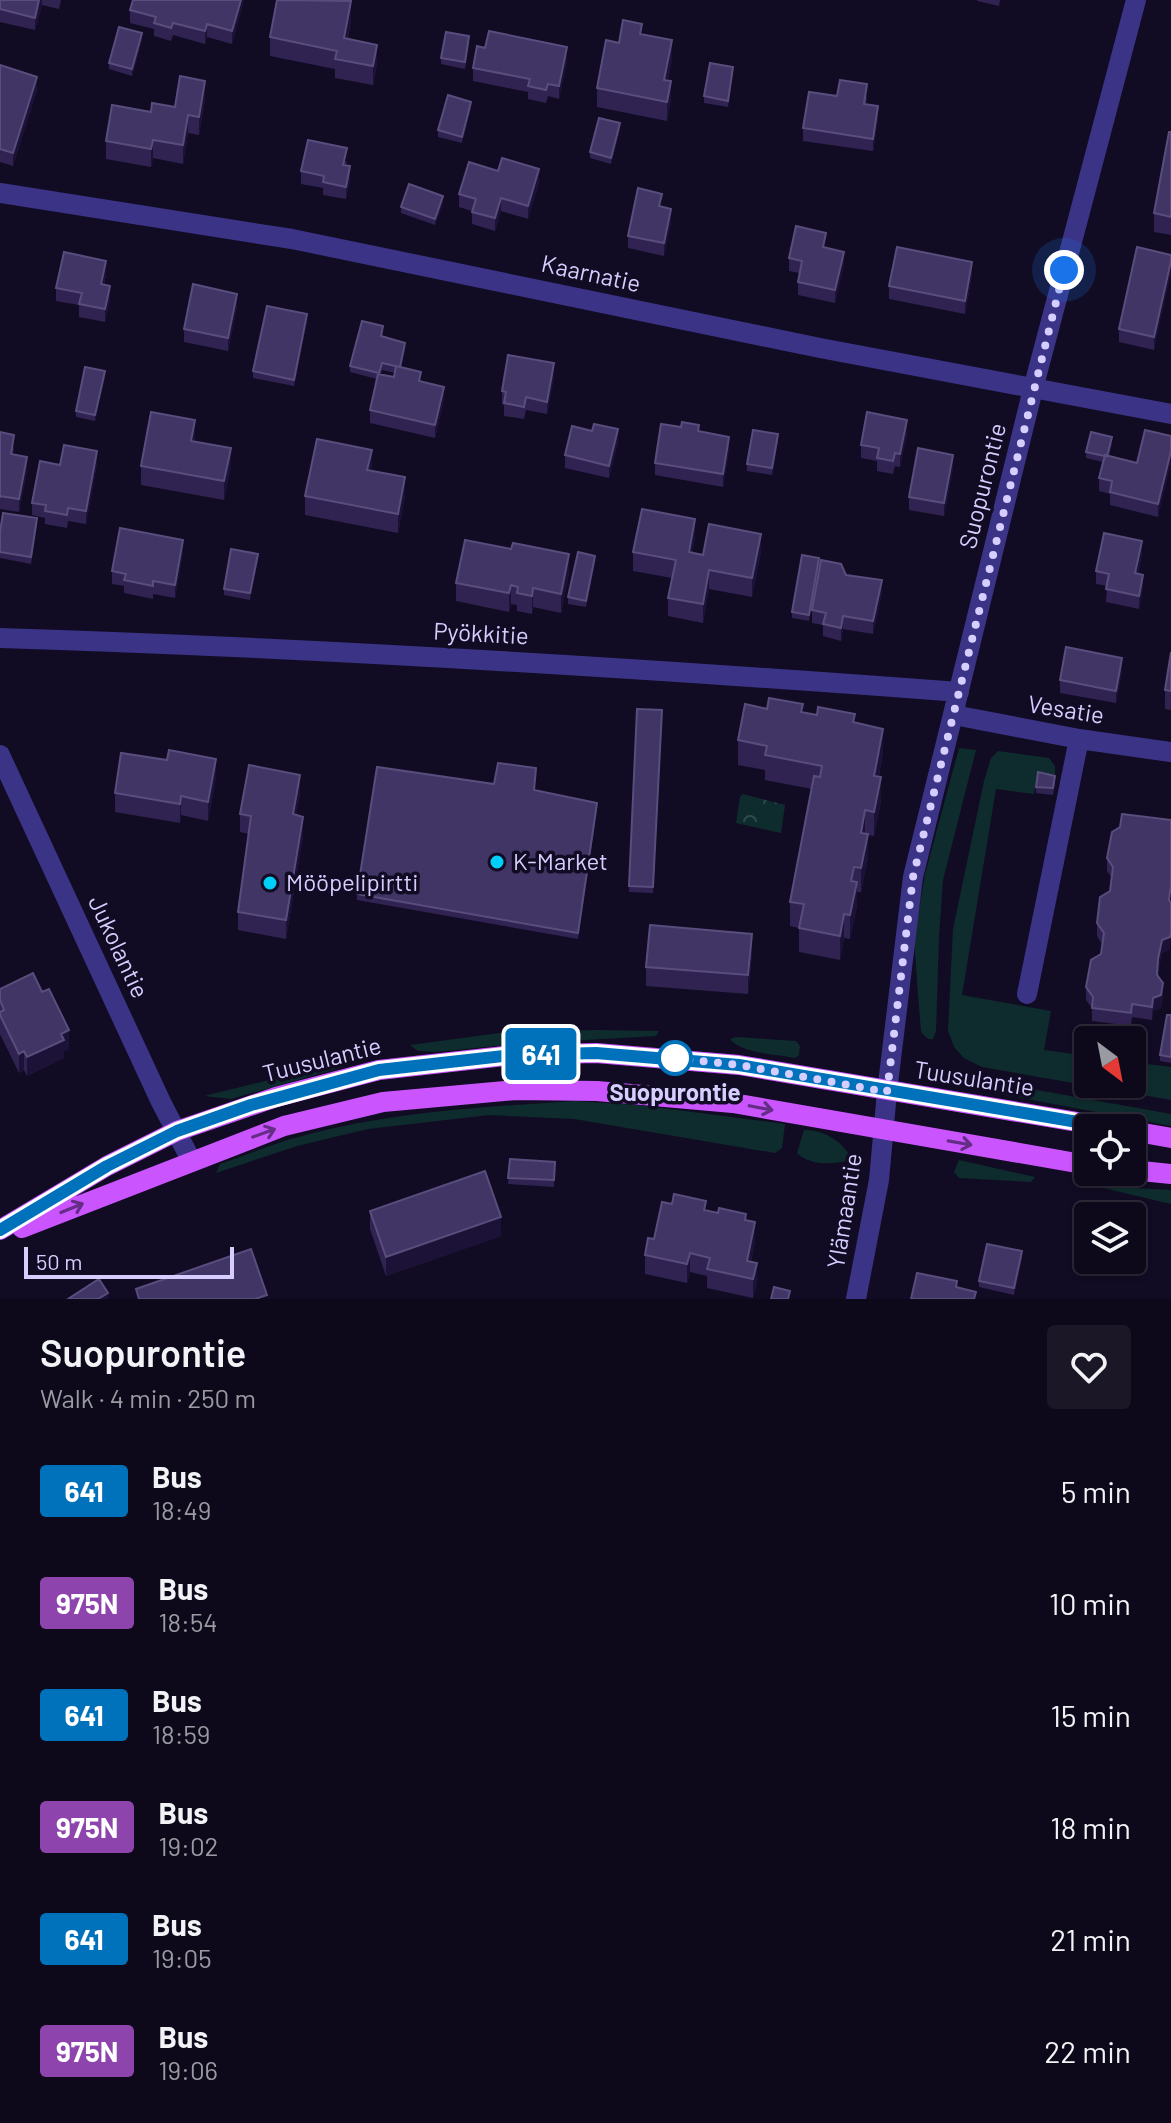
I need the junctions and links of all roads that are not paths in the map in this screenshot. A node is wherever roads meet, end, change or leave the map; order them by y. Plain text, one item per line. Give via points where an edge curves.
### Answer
1 (1136, 0) edge
2 (0, 193) edge
3 (1033, 389) junction
4 (1171, 414) edge
5 (0, 638) edge
6 (959, 692) junction
7 (954, 715) junction
8 (1079, 739) junction
9 (1171, 752) edge
10 (0, 755) edge
11 (1027, 994) dead end
12 (887, 1092) junction
13 (1074, 1122) edge
14 (883, 1130) junction
15 (177, 1131) junction
16 (1146, 1134) edge
17 (1171, 1138) edge
18 (191, 1160) junction
19 (1074, 1163) edge
20 (1146, 1171) edge
21 (1171, 1174) edge
22 (0, 1230) edge
23 (0, 1237) edge
24 (856, 1299) edge

1 - 3 street, Suopurontie
2 - 3 street, Kaarnatie via 292,239
3 - 4 street, Kaarnatie
3 - 6 street, Suopurontie
5 - 6 street, Pyökkitie via 202,644
6 - 7 street, Suopurontie
7 - 8 street, Vesatie
7 - 12 street, Suopurontie via 913,877
8 - 9 street, Vesatie
8 - 11 street
10 - 15 street, Jukolantie
12 - 13 main road, Tuusulantie
12 - 14 street, Suopurontie
12 - 15 main road, Tuusulantie via 679,1058 513,1055 379,1070
18 -> 14 main road via 284,1126 383,1102 516,1090 718,1101
14 -> 19 main road
14 - 24 street, Ylämaantie
15 - 18 street, Jukolantie
15 - 22 main road, Tuusulantie
16 - 17 main road
23 -> 18 main road
20 - 21 main road

